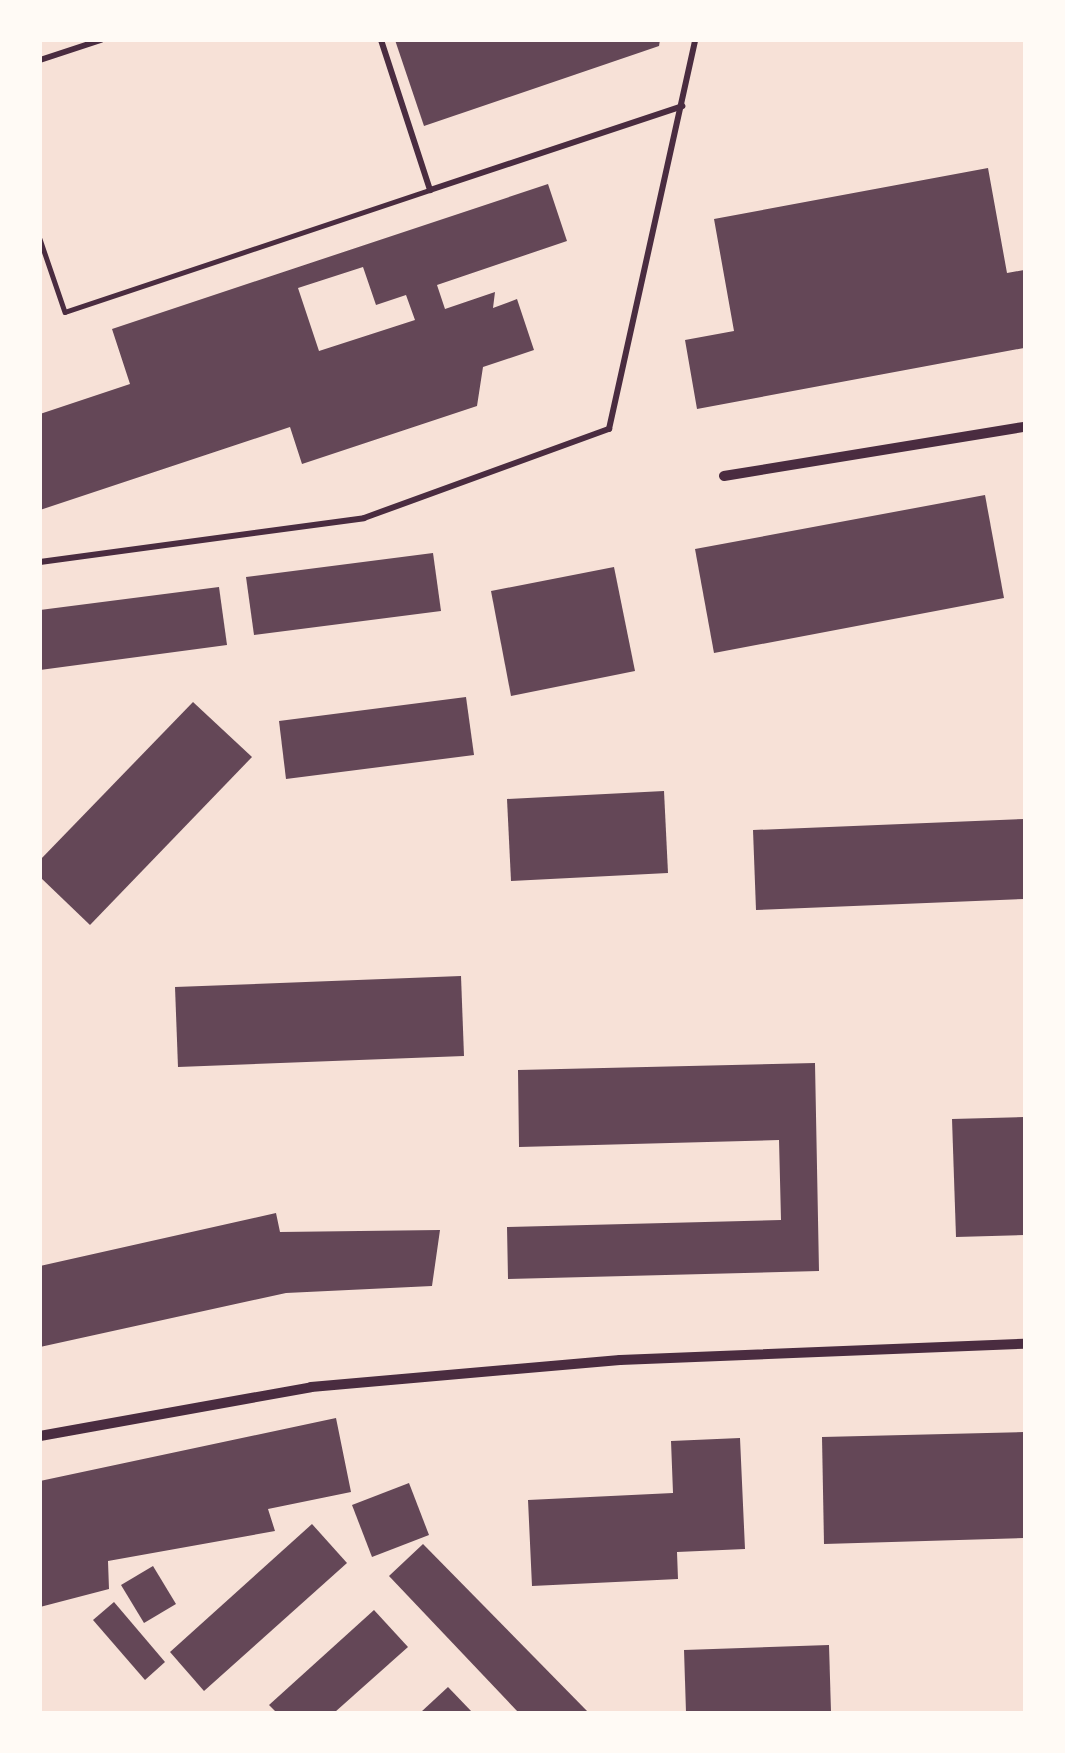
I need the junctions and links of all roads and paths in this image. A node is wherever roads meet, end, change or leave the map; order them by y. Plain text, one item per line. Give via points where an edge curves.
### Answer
1 (101, 40) edge
2 (381, 40) edge
3 (695, 40) edge
4 (40, 60) edge
5 (682, 106) junction
6 (430, 190) junction
7 (40, 239) edge
8 (1024, 427) edge
9 (724, 476) dead end
10 (40, 562) edge
11 (1024, 1344) edge
12 (40, 1436) edge

1 - 4 street
2 - 6 street
3 - 5 street
5 - 6 street
5 - 10 street via 609,429 364,518
6 - 7 lane via 65,312
8 - 9 street
11 - 12 street via 620,1360 310,1388

